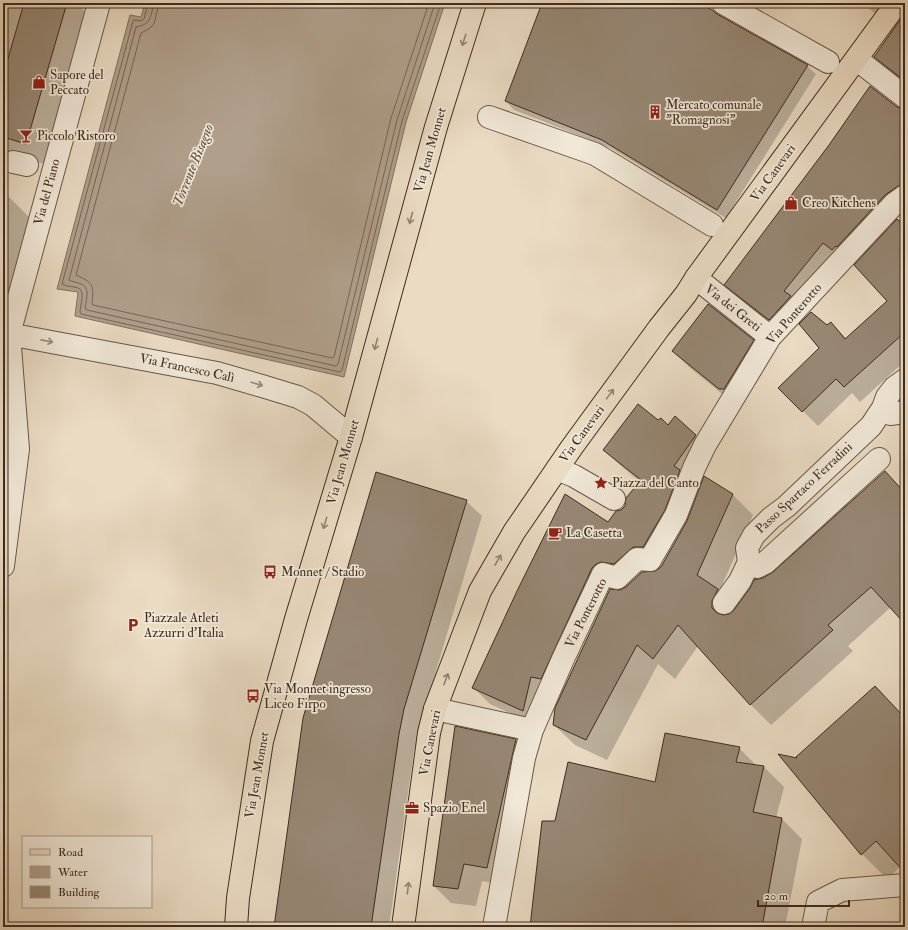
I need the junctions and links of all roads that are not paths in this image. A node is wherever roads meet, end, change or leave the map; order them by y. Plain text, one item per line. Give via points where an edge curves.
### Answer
1 (99, 3) edge
2 (475, 3) edge
3 (723, 3) edge
4 (897, 3) edge
5 (828, 62) dead end
6 (864, 65) dead end
7 (905, 97) edge
8 (489, 117) dead end
9 (905, 196) edge
10 (712, 225) dead end
11 (696, 278) junction
12 (6, 334) edge
13 (770, 337) junction
14 (905, 380) edge
15 (883, 408) junction
16 (905, 412) edge
17 (351, 437) junction
18 (879, 459) dead end
19 (556, 469) junction
20 (614, 499) dead end
21 (749, 562) junction
22 (3, 566) edge
23 (724, 602) dead end
24 (435, 708) junction
25 (532, 730) junction
26 (905, 885) edge
27 (236, 927) edge
28 (403, 927) edge
29 (494, 927) edge
30 (813, 927) edge

1 - 12 street, Via del Piano
2 -> 17 main road, Via Jean Monnet via 436,127
3 - 5 street
4 - 11 main road, Via Canevari
6 - 7 street
8 - 10 street via 595,154
9 - 13 street, Via Ponterotto via 894,204
11 - 13 street, Via dei Greti
19 -> 11 main road, Via Canevari
12 -> 17 street, Via Francesco Calì via 217,373 262,386 313,404
12 - 22 street, Via del Piano via 18,449
13 - 25 street, Via Ponterotto via 705,446 676,515 650,560 637,559 617,578 603,574
14 - 15 street, Passo Spartaco Ferradini via 890,393
15 - 16 street via 890,414
15 - 21 street, Passo Spartaco Ferradini via 871,426 754,535 747,548
17 -> 27 main road, Via Jean Monnet via 262,741 238,898
18 - 21 street via 765,563 757,567
19 - 20 street via 574,476
24 -> 19 main road, Via Canevari via 480,591 514,532
21 - 23 street via 740,581
24 - 25 street
28 -> 24 main road, Via Canevari via 429,733
25 - 29 street, Via Ponterotto via 524,758
26 - 30 street via 842,890 818,902

